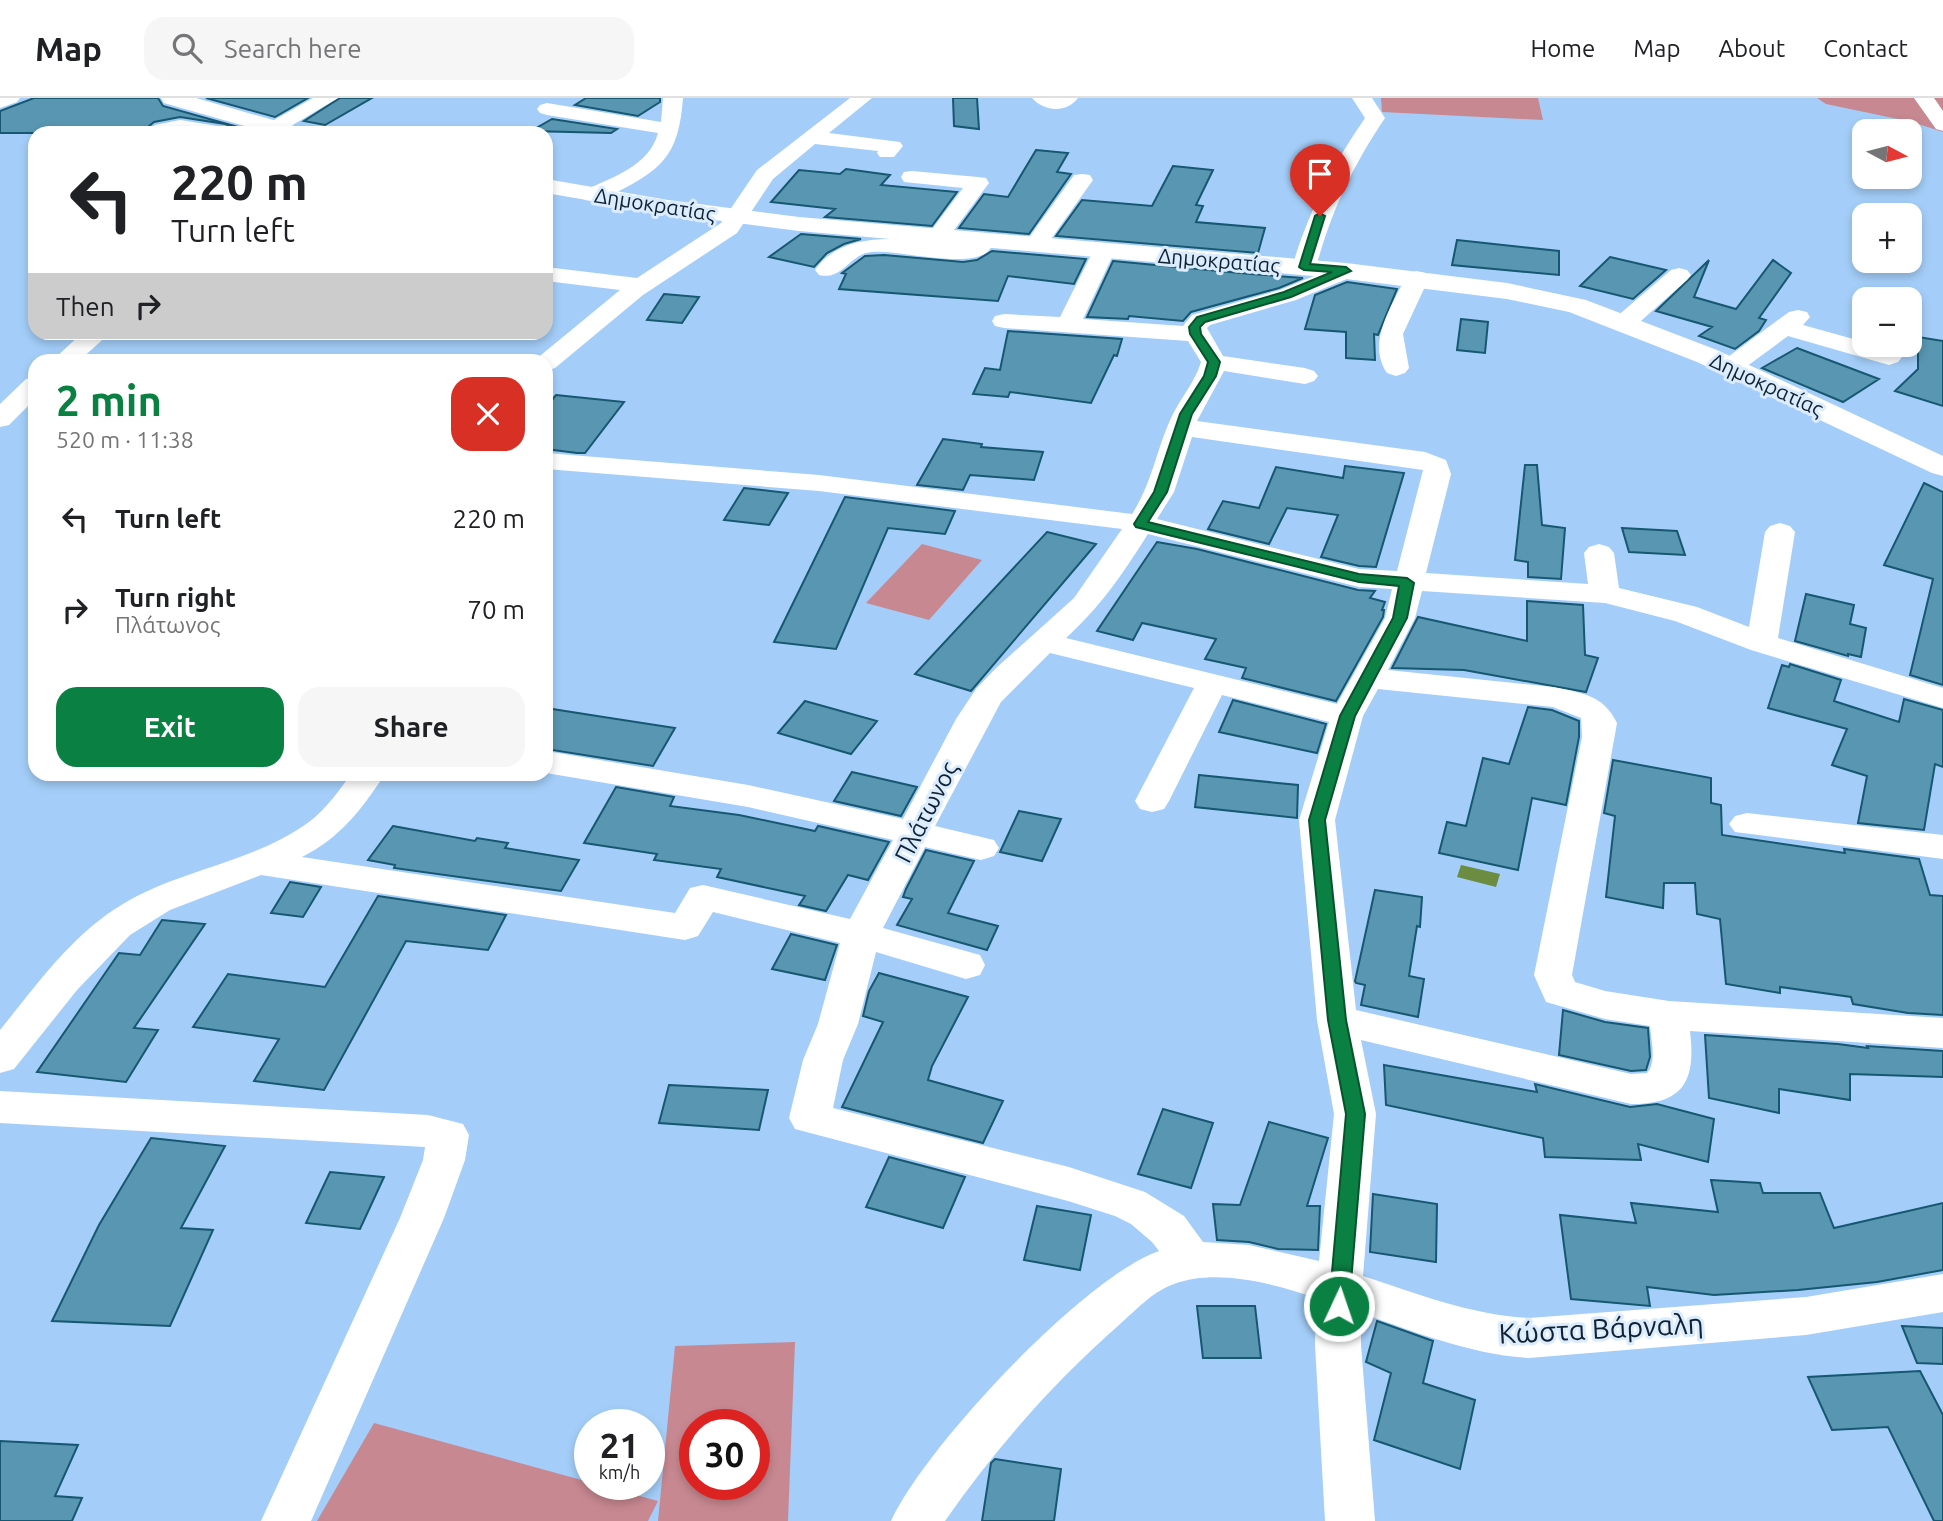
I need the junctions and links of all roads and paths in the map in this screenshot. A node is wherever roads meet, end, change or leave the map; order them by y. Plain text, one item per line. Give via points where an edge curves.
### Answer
1 (10, 98) edge
2 (328, 98) edge
3 (673, 98) edge
4 (862, 98) edge
5 (1042, 98) edge
6 (1069, 98) edge
7 (1362, 98) edge
8 (1924, 98) edge
9 (182, 99) edge
10 (0, 102) edge
11 (547, 109) dead end
12 (1943, 125) edge
13 (266, 126) edge
14 (289, 126) edge
15 (669, 129) junction
16 (811, 137) junction
17 (630, 152) dead end
18 (887, 153) dead end
19 (647, 168) junction
20 (912, 177) dead end
21 (1082, 180) dead end
22 (553, 187) edge
23 (593, 195) junction
24 (736, 217) junction
25 (938, 236) junction
26 (895, 239) junction
27 (985, 240) junction
28 (1036, 244) junction
29 (1104, 251) junction
30 (1304, 267) junction
31 (827, 270) dead end
32 (1346, 271) junction
33 (553, 275) edge
34 (1679, 275) dead end
35 (1417, 278) junction
36 (642, 286) junction
37 (1004, 321) dead end
38 (1624, 323) junction
39 (1068, 325) junction
40 (89, 340) edge
41 (1852, 344) edge
42 (1205, 348) junction
43 (72, 354) edge
44 (553, 357) edge
45 (1730, 367) junction
46 (1396, 368) dead end
47 (1305, 376) dead end
48 (28, 391) edge
49 (0, 419) edge
50 (1180, 428) junction
51 (553, 462) edge
52 (1943, 467) edge
53 (1141, 524) junction
54 (1780, 532) dead end
55 (1599, 552) dead end
56 (1407, 583) junction
57 (1605, 594) junction
58 (1043, 642) junction
59 (1762, 643) junction
60 (1368, 678) junction
61 (1213, 682) junction
62 (1943, 698) edge
63 (1348, 716) junction
64 (553, 763) edge
65 (363, 781) edge
66 (1152, 801) dead end
67 (1747, 824) dead end
68 (914, 835) junction
69 (1943, 847) edge
70 (981, 848) dead end
71 (259, 863) junction
72 (862, 935) junction
73 (966, 965) dead end
74 (1669, 1015) junction
75 (1337, 1020) junction
76 (1943, 1033) edge
77 (0, 1058) edge
78 (0, 1107) edge
79 (1192, 1261) junction
80 (1339, 1287) junction
81 (1943, 1293) edge
82 (286, 1521) edge
83 (916, 1521) edge
84 (1350, 1521) edge

1 - 10 street
2 - 14 street
3 - 15 street
4 - 16 street
5 - 6 street via 1060,104
7 - 30 street via 1376,118 1345,162 1315,229
8 - 12 street
9 - 13 main road
11 - 15 street
15 - 19 street via 664,150
16 - 18 street via 892,146
16 - 24 street via 765,175
17 - 19 street
19 - 23 street
20 - 25 street via 978,183
21 - 28 street
22 - 23 main road, Δημοκρατίας
23 - 24 main road, Δημοκρατίας
24 - 26 main road, Δημοκρατίας
24 - 36 street via 719,237
25 - 26 main road, Δημοκρατίας
25 - 27 main road, Δημοκρατίας
26 - 27 street via 966,252
26 - 31 street via 858,248
27 - 28 main road, Δημοκρατίας
28 - 29 main road, Δημοκρατίας
29 - 30 main road, Δημοκρατίας
29 - 39 street
30 - 32 main road, Δημοκρατίας
32 - 35 main road, Δημοκρατίας
32 - 42 street, Πλάτωνος via 1288,295 1201,320 1194,327
33 - 36 street
34 - 38 street
35 - 38 main road, Δημοκρατίας via 1554,300
35 - 46 street via 1391,334
36 - 44 street
37 - 39 street
38 - 45 main road, Δημοκρατίας
39 - 42 street
40 - 43 street
41 - 45 street via 1791,323
42 - 47 street
42 - 50 street, Πλάτωνος via 1210,376
45 - 52 main road, Δημοκρατίας
48 - 49 street
50 - 53 street, Πλάτωνος via 1168,473
50 - 56 street via 1425,460 1436,466
51 - 53 street via 819,483
53 - 56 street via 1359,578
53 - 58 street, Πλάτωνος via 1094,594
54 - 59 street
55 - 57 street
56 - 57 street
56 - 60 street via 1400,618
57 - 59 street via 1686,614
58 - 61 street
58 - 68 street, Πλάτωνος via 988,696
59 - 62 street
60 - 63 street
60 - 74 street via 1553,697 1595,712 1599,737 1553,975 1560,992
61 - 63 street
61 - 66 street
63 - 75 street via 1317,820
64 - 68 street via 748,796
65 - 71 street via 319,831
67 - 69 street
68 - 70 street
68 - 72 street, Πλάτωνος
71 - 72 street via 685,927 703,897
71 - 77 street via 178,892 124,921 83,960
72 - 73 street
72 - 79 street, Πλάτωνος via 810,1118 1069,1184 1130,1205 1157,1219
74 - 75 street via 1670,1080 1647,1091
74 - 76 street
75 - 80 street via 1355,1114
78 - 82 street via 448,1135 444,1160 422,1218
79 - 80 street, Κώστα Βάρναλη via 1243,1262
79 - 83 street, Κώστα Βάρναλη via 1164,1267 1139,1281 1048,1360 1015,1394
80 - 81 street, Κώστα Βάρναλη via 1471,1331 1529,1338 1806,1316
80 - 84 street

